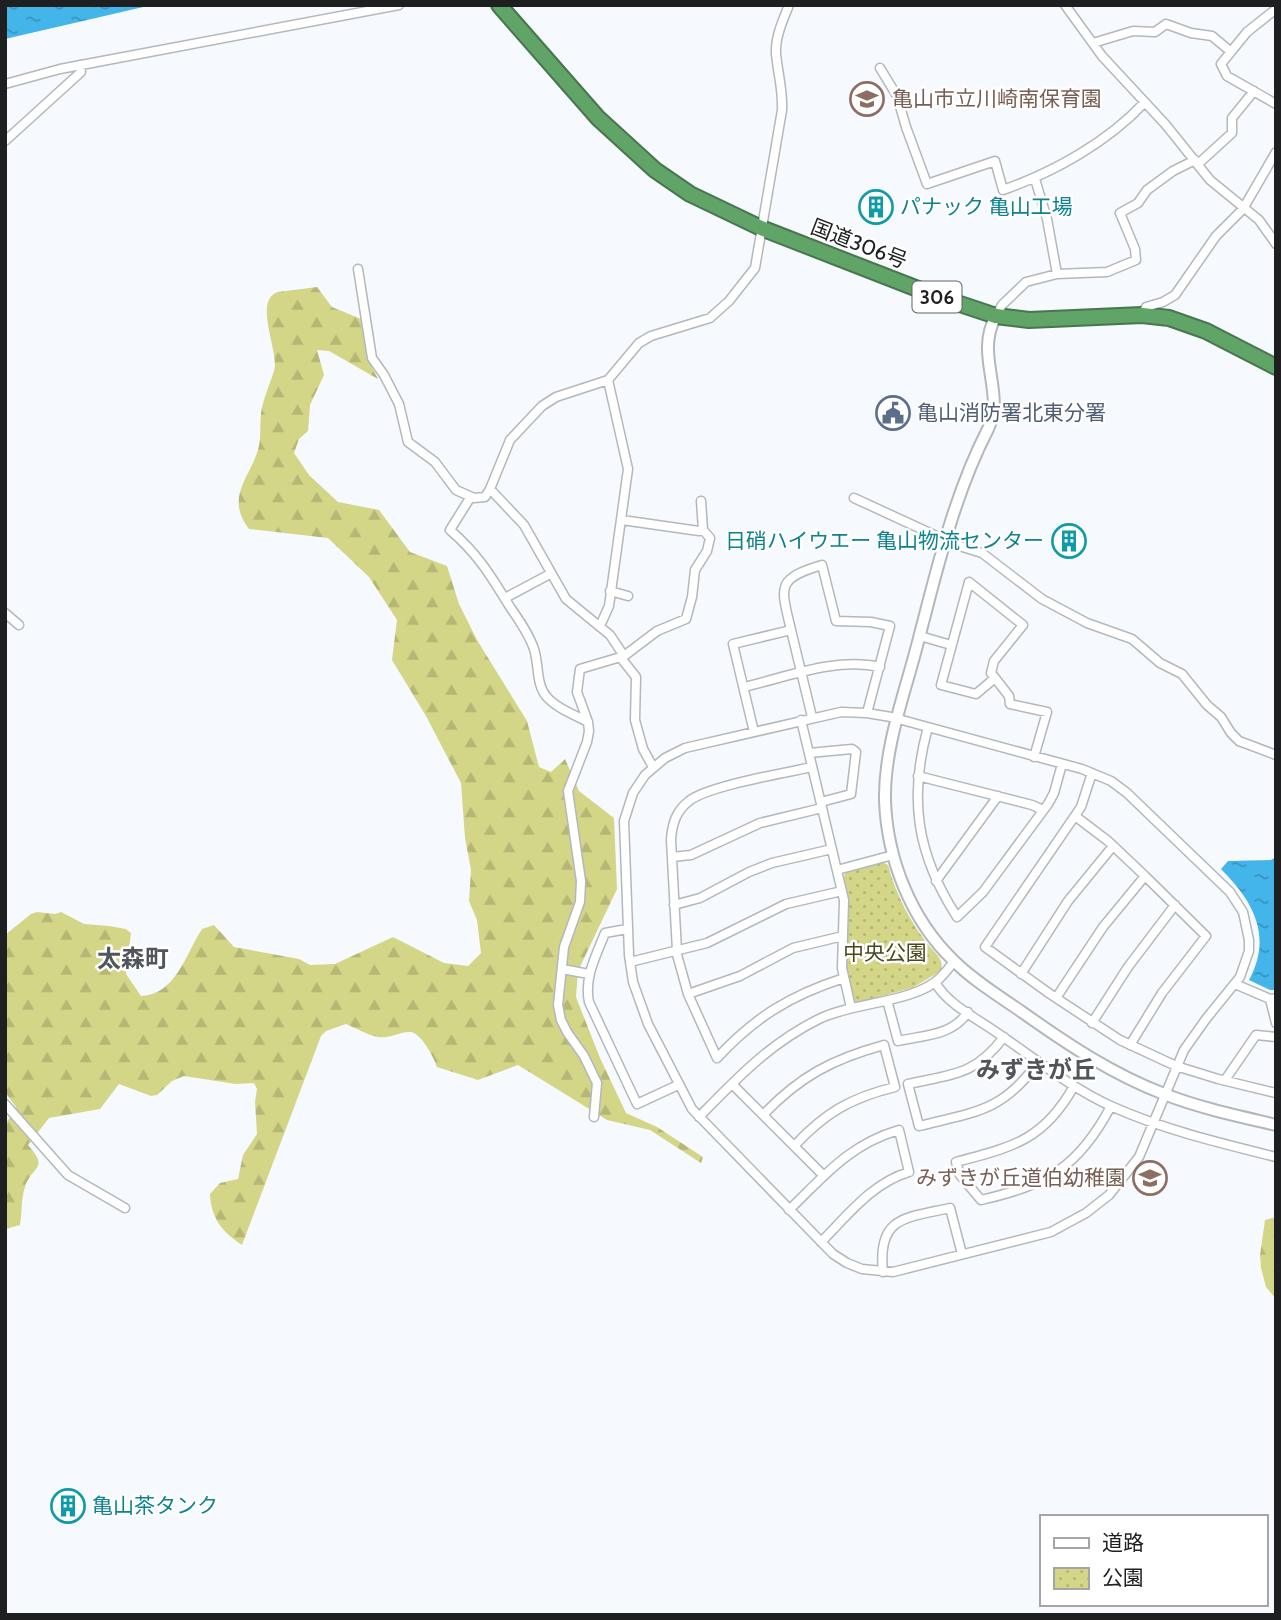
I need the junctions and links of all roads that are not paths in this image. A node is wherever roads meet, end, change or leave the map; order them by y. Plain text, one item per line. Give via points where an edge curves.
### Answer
1 (399, 5) edge
2 (499, 5) edge
3 (789, 5) edge
4 (1065, 5) edge
5 (1276, 9) edge
6 (1093, 43) junction
7 (1230, 51) junction
8 (80, 65) junction
9 (880, 68) dead end
10 (5, 83) edge
11 (1254, 91) junction
12 (1145, 102) junction
13 (1276, 104) edge
14 (5, 141) edge
15 (1276, 152) edge
16 (1197, 162) junction
17 (1035, 179) junction
18 (1243, 209) junction
19 (761, 228) junction
20 (1275, 240) edge
21 (358, 269) dead end
22 (1057, 274) junction
23 (1142, 315) junction
24 (996, 316) junction
25 (1276, 367) edge
26 (607, 380) junction
27 (490, 489) junction
28 (470, 498) junction
29 (854, 498) dead end
30 (701, 501) dead end
31 (622, 520) junction
32 (703, 530) junction
33 (946, 539) junction
34 (550, 574) junction
35 (610, 592) junction
36 (628, 596) dead end
37 (505, 598) junction
38 (5, 613) edge
39 (19, 625) dead end
40 (600, 626) junction
41 (791, 630) junction
42 (920, 636) junction
43 (951, 645) junction
44 (623, 657) junction
45 (880, 667) junction
46 (802, 673) junction
47 (995, 678) junction
48 (744, 687) junction
49 (867, 713) junction
50 (812, 717) junction
51 (898, 719) junction
52 (801, 720) junction
53 (588, 722) junction
54 (928, 727) junction
55 (754, 732) junction
56 (809, 753) junction
57 (1276, 755) edge
58 (1034, 757) junction
59 (1062, 764) junction
60 (812, 766) junction
61 (653, 767) junction
62 (1093, 772) junction
63 (918, 776) junction
64 (998, 796) junction
65 (822, 805) junction
66 (1043, 810) junction
67 (1075, 816) junction
68 (1113, 846) junction
69 (832, 849) junction
70 (893, 855) junction
71 (672, 857) junction
72 (837, 870) junction
73 (1145, 876) junction
74 (936, 881) junction
75 (842, 891) junction
76 (674, 905) junction
77 (1175, 905) junction
78 (627, 929) junction
79 (843, 936) junction
80 (676, 951) junction
81 (954, 961) junction
82 (630, 962) junction
83 (562, 969) junction
84 (589, 974) junction
85 (1021, 974) junction
86 (844, 978) junction
87 (935, 982) junction
88 (1235, 984) junction
89 (688, 994) junction
90 (1056, 998) junction
91 (1273, 999) edge
92 (887, 1000) junction
93 (851, 1008) junction
94 (968, 1013) junction
95 (1092, 1023) junction
96 (1276, 1023) edge
97 (1004, 1037) junction
98 (1276, 1037) edge
99 (1130, 1045) junction
100 (1038, 1062) junction
101 (1176, 1066) junction
102 (1225, 1080) junction
103 (732, 1084) junction
104 (678, 1085) junction
105 (1074, 1086) junction
106 (1276, 1093) edge
107 (1165, 1094) junction
108 (5, 1104) edge
109 (1111, 1106) junction
110 (763, 1115) junction
111 (594, 1117) dead end
112 (699, 1118) junction
113 (1153, 1122) junction
114 (1276, 1125) edge
115 (794, 1146) junction
116 (1276, 1157) edge
117 (824, 1176) junction
118 (125, 1208) dead end
119 (789, 1210) junction
120 (821, 1242) junction
121 (962, 1254) junction
122 (883, 1272) junction

1 - 8 street
2 - 19 highway, 国道306号 / 306 via 598,118 655,170 690,194
3 - 19 street via 777,43 782,110
4 - 6 street
5 - 7 street
6 - 7 street via 1133,31 1155,32 1166,24 1212,36
6 - 12 street
7 - 11 street via 1221,64 1227,76
8 - 10 street
8 - 14 street via 81,72
9 - 17 street via 897,96 927,184 995,161 1003,190
11 - 13 street
11 - 16 street via 1232,118 1232,133
12 - 16 street
12 - 17 street via 1103,137
15 - 18 street
16 - 18 street
16 - 22 street via 1173,171 1120,213 1136,260 1107,272
17 - 22 street
18 - 20 street
18 - 23 street via 1216,236 1175,295 1146,307
19 - 24 highway, 国道306号 / 306
19 - 26 street via 755,268 729,301 710,318 639,343
21 - 28 street via 373,362 399,404 408,442
22 - 24 street via 1026,282
23 - 24 highway, 国道306号 / 306 via 1049,320
23 - 25 highway, 国道306号 / 306 via 1186,323
24 - 33 street via 988,337 994,412
26 - 27 street via 542,406 510,440
26 - 31 street via 628,468
27 - 28 street via 485,496
27 - 34 street via 524,525
28 - 37 street via 450,530 474,552
29 - 33 street
30 - 32 street
31 - 32 street
31 - 35 street
32 - 44 street via 710,538 709,547 695,570 686,619 657,631
33 - 42 street
33 - 57 street via 985,554 1042,598 1087,623 1140,644 1160,663 1182,674 1239,741
34 - 37 street
34 - 40 street via 566,599
35 - 36 street
35 - 40 street
37 - 53 street via 534,648 544,694
38 - 39 street
40 - 44 street
41 - 45 street via 783,598 786,583 797,572 822,565 836,621 890,626
41 - 46 street
41 - 48 street via 733,644
42 - 43 street
42 - 51 street
43 - 47 street via 941,685 976,694
43 - 47 street via 969,582 1023,625 994,661 991,673
44 - 53 street via 580,669 577,692
44 - 61 street via 636,677 635,720
45 - 46 street via 846,664
45 - 49 street
46 - 48 street
46 - 50 street
47 - 58 street via 1010,704 1047,712
48 - 55 street
49 - 50 street
49 - 51 street
50 - 52 street
51 - 54 street
51 - 70 street via 886,786
52 - 55 street
52 - 56 street
53 - 83 street via 587,742 568,791 581,881
54 - 58 street
54 - 63 street
55 - 61 street via 685,748
56 - 60 street
56 - 65 street via 852,748 856,752 851,794
58 - 59 street
59 - 62 street
59 - 66 street via 1054,793
60 - 65 street
60 - 71 street via 708,791 690,800 673,823
61 - 78 street via 633,793 624,821
62 - 67 street
62 - 88 street via 1127,793 1239,904 1249,951
63 - 64 street
63 - 74 street via 921,838
64 - 66 street
64 - 74 street
65 - 69 street
65 - 71 street via 760,823 691,855
66 - 74 street via 983,892 957,917
67 - 68 street
67 - 85 street via 985,947
68 - 73 street
68 - 85 street via 1068,901
69 - 72 street
69 - 76 street via 772,863 700,898
70 - 72 street
70 - 81 street via 918,913
71 - 76 street
72 - 75 street
73 - 77 street
73 - 90 street via 1103,927
75 - 79 street
75 - 80 street via 786,905 724,936
76 - 80 street
77 - 95 street
77 - 99 street via 1206,936
78 - 82 street
78 - 84 street via 605,933
79 - 86 street
79 - 89 street via 793,948
80 - 82 street
80 - 89 street
81 - 87 street
81 - 107 street via 1072,1047
82 - 104 street via 638,998
83 - 84 street
83 - 111 street via 561,1020 597,1083
84 - 104 street via 587,993 592,1010 637,1104
85 - 90 street
86 - 89 street via 809,989 772,1010 717,1058
86 - 93 street
87 - 92 street
87 - 94 street
88 - 91 street
88 - 101 street via 1192,1037
90 - 95 street
91 - 96 street
92 - 93 street
92 - 94 street via 898,1041 951,1029
93 - 103 street via 781,1040
94 - 97 street
95 - 99 street
97 - 100 street
97 - 100 street via 973,1066 908,1084 919,1126 996,1104 1017,1088
98 - 102 street via 1256,1034
99 - 101 street
100 - 105 street
101 - 102 street
101 - 107 street
102 - 106 street
103 - 110 street
103 - 112 street
104 - 112 street
105 - 109 street
105 - 109 street via 1035,1133 1003,1150 956,1162 960,1175 981,1200 1028,1188 1067,1165 1091,1140
107 - 113 street
107 - 114 street
108 - 118 street via 68,1175
109 - 113 street
110 - 115 street
110 - 115 street via 809,1074 843,1057 884,1045 895,1087 839,1107
112 - 119 street
113 - 116 street
113 - 121 street via 1130,1170 1086,1213 1051,1232
115 - 117 street
117 - 119 street
117 - 120 street via 866,1142 899,1130 909,1172 874,1189
119 - 120 street
120 - 122 street via 847,1264
121 - 122 street
121 - 122 street via 953,1207 907,1217 893,1226 882,1246

